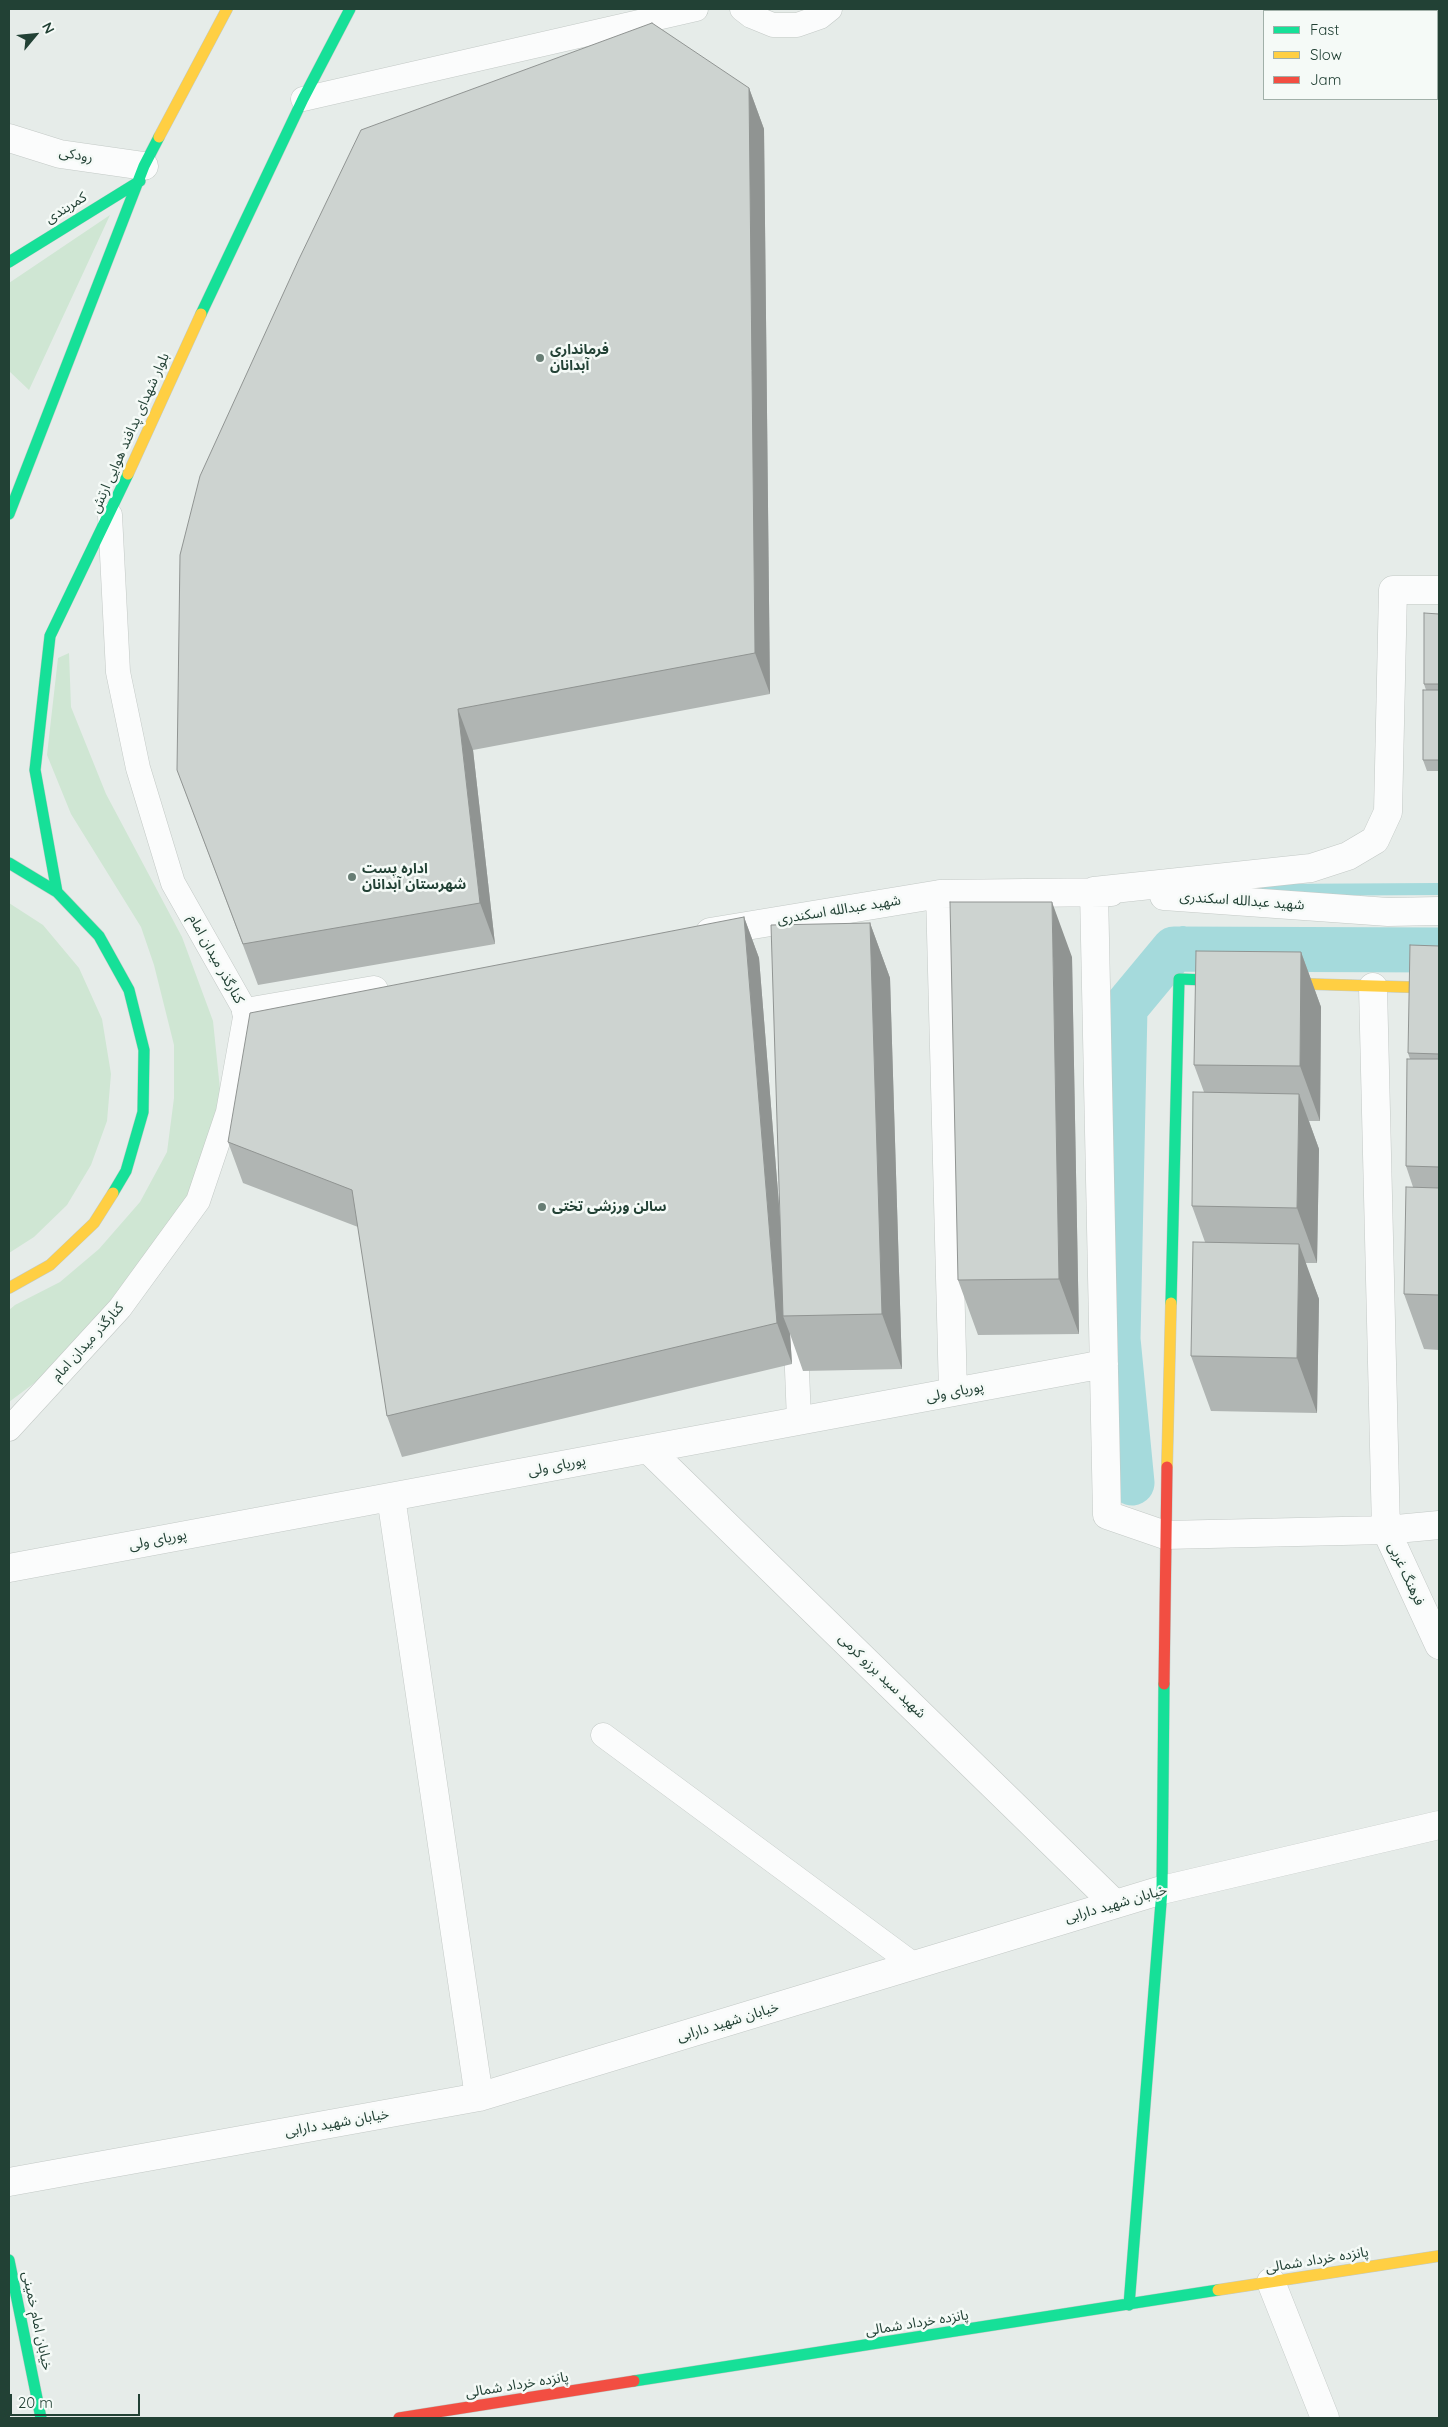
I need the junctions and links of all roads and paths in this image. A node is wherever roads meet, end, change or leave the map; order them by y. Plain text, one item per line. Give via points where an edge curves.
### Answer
1 (227, 9) edge
2 (350, 9) edge
3 (696, 9) edge
4 (742, 9) edge
5 (830, 9) edge
6 (303, 99) junction
7 (9, 138) edge
8 (142, 174) junction
9 (9, 262) edge
10 (9, 512) edge
11 (110, 515) junction
12 (1439, 590) edge
13 (9, 863) edge
14 (1094, 891) junction
15 (57, 892) junction
16 (940, 894) junction
17 (1439, 911) edge
18 (688, 936) edge
19 (1247, 982) edge
20 (1266, 983) edge
21 (403, 985) edge
22 (1373, 987) junction
23 (1439, 988) edge
24 (246, 1012) junction
25 (9, 1288) edge
26 (794, 1293) edge
27 (1104, 1364) junction
28 (953, 1392) junction
29 (800, 1420) junction
30 (9, 1429) edge
31 (648, 1449) junction
32 (392, 1497) junction
33 (1439, 1525) edge
34 (1386, 1530) junction
35 (1165, 1535) junction
36 (9, 1568) edge
37 (1439, 1645) edge
38 (603, 1735) dead end
39 (1439, 1825) edge
40 (1162, 1890) junction
41 (1115, 1904) junction
42 (914, 1965) junction
43 (479, 2097) junction
44 (9, 2182) edge
45 (1439, 2256) edge
46 (9, 2260) edge
47 (1271, 2282) junction
48 (1129, 2305) junction
49 (41, 2418) edge
50 (399, 2418) edge
51 (1325, 2418) edge

1 - 8 main road
2 - 6 main road, بلوار شهدای پدافند هوایی ارتش
3 - 6 lane
4 - 5 lane via 773,25 797,25 820,17
6 - 11 main road, بلوار شهدای پدافند هوایی ارتش via 155,412
7 - 8 street, رودکی
8 - 9 main road, کمربندی
8 - 10 main road
11 - 15 main road, بلوار شهدای پدافند هوایی ارتش via 50,636 35,770
11 - 24 lane, کنارگذر میدان امام via 118,672 138,768 173,883
12 - 14 street via 1393,590 1388,812 1375,840 1348,856 1311,868
13 - 15 main road
14 - 16 street, شهید عبدالله اسکندری
14 - 17 street, شهید عبدالله اسکندری via 1388,912
14 - 27 street
15 - 25 main road via 99,936 129,990 144,1050 143,1112 126,1171 94,1223 50,1265
16 - 18 street, شهید عبدالله اسکندری via 777,930
16 - 28 street
19 - 35 main road via 1179,979
20 - 22 main road
21 - 24 street
22 - 23 main road
22 - 34 street
24 - 30 lane, کنارگذر میدان امام via 228,1112 198,1201 120,1308
26 - 29 lane
27 - 28 street, پوریای ولی
27 - 35 street via 1107,1516
28 - 29 street, پوریای ولی
29 - 31 street, پوریای ولی
31 - 32 street, پوریای ولی
31 - 41 street, شهید سید برزو کرمی
32 - 36 street, پوریای ولی
32 - 43 street
33 - 34 street
34 - 35 street
34 - 37 street, فرهنگ غربی
35 - 40 main road
38 - 42 lane
39 - 40 street, خیابان شهید دارابی
40 - 41 street, خیابان شهید دارابی
40 - 48 main road
41 - 42 street, خیابان شهید دارابی
42 - 43 street, خیابان شهید دارابی
43 - 44 street, خیابان شهید دارابی
45 - 47 main road, پانزده خرداد شمالی
46 - 49 main road, خیابان امام خمینی
47 - 48 main road, پانزده خرداد شمالی
47 - 51 street
48 - 50 main road, پانزده خرداد شمالی

